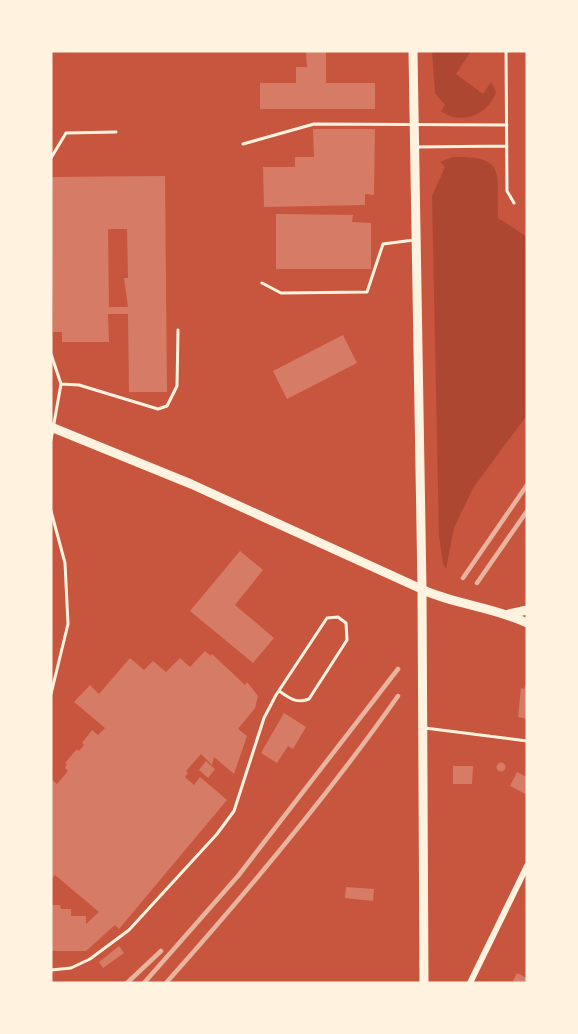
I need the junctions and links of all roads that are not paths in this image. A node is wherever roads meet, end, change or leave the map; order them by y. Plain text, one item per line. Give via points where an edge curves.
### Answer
1 (413, 51) edge
2 (506, 51) edge
3 (507, 125) junction
4 (414, 126) junction
5 (116, 132) dead end
6 (243, 144) dead end
7 (507, 146) junction
8 (414, 147) junction
9 (51, 158) edge
10 (514, 203) dead end
11 (416, 240) junction
12 (262, 283) dead end
13 (178, 330) dead end
14 (51, 354) edge
15 (61, 384) junction
16 (53, 428) edge
17 (51, 440) edge
18 (51, 512) edge
19 (422, 589) junction
20 (527, 610) edge
21 (509, 614) junction
22 (527, 623) edge
23 (279, 691) junction
24 (51, 694) edge
25 (423, 728) junction
26 (527, 741) edge
27 (527, 866) edge
28 (51, 970) edge
29 (424, 983) edge
30 (470, 983) edge

1 - 4 main road
2 - 3 lane
3 - 4 lane
3 - 7 lane
4 - 6 lane via 314,124
4 - 8 main road
5 - 9 lane via 66,133
7 - 8 lane
7 - 10 lane via 507,191
8 - 11 main road
11 - 12 lane via 383,244 367,292 281,293
11 - 19 main road
13 - 15 lane via 177,386 162,409 78,385
14 - 15 lane
15 - 16 lane
16 - 17 lane
16 - 19 main road via 99,444
18 - 24 lane via 65,563 68,624
19 - 21 main road via 454,602
19 - 25 main road
20 - 21 main road
21 - 22 main road
23 - 23 lane via 327,618 338,616 346,622 347,640 309,699 294,701
23 - 28 lane via 264,718 234,811 217,834 129,930 90,959 71,968
25 - 26 lane
25 - 29 main road
27 - 30 street

